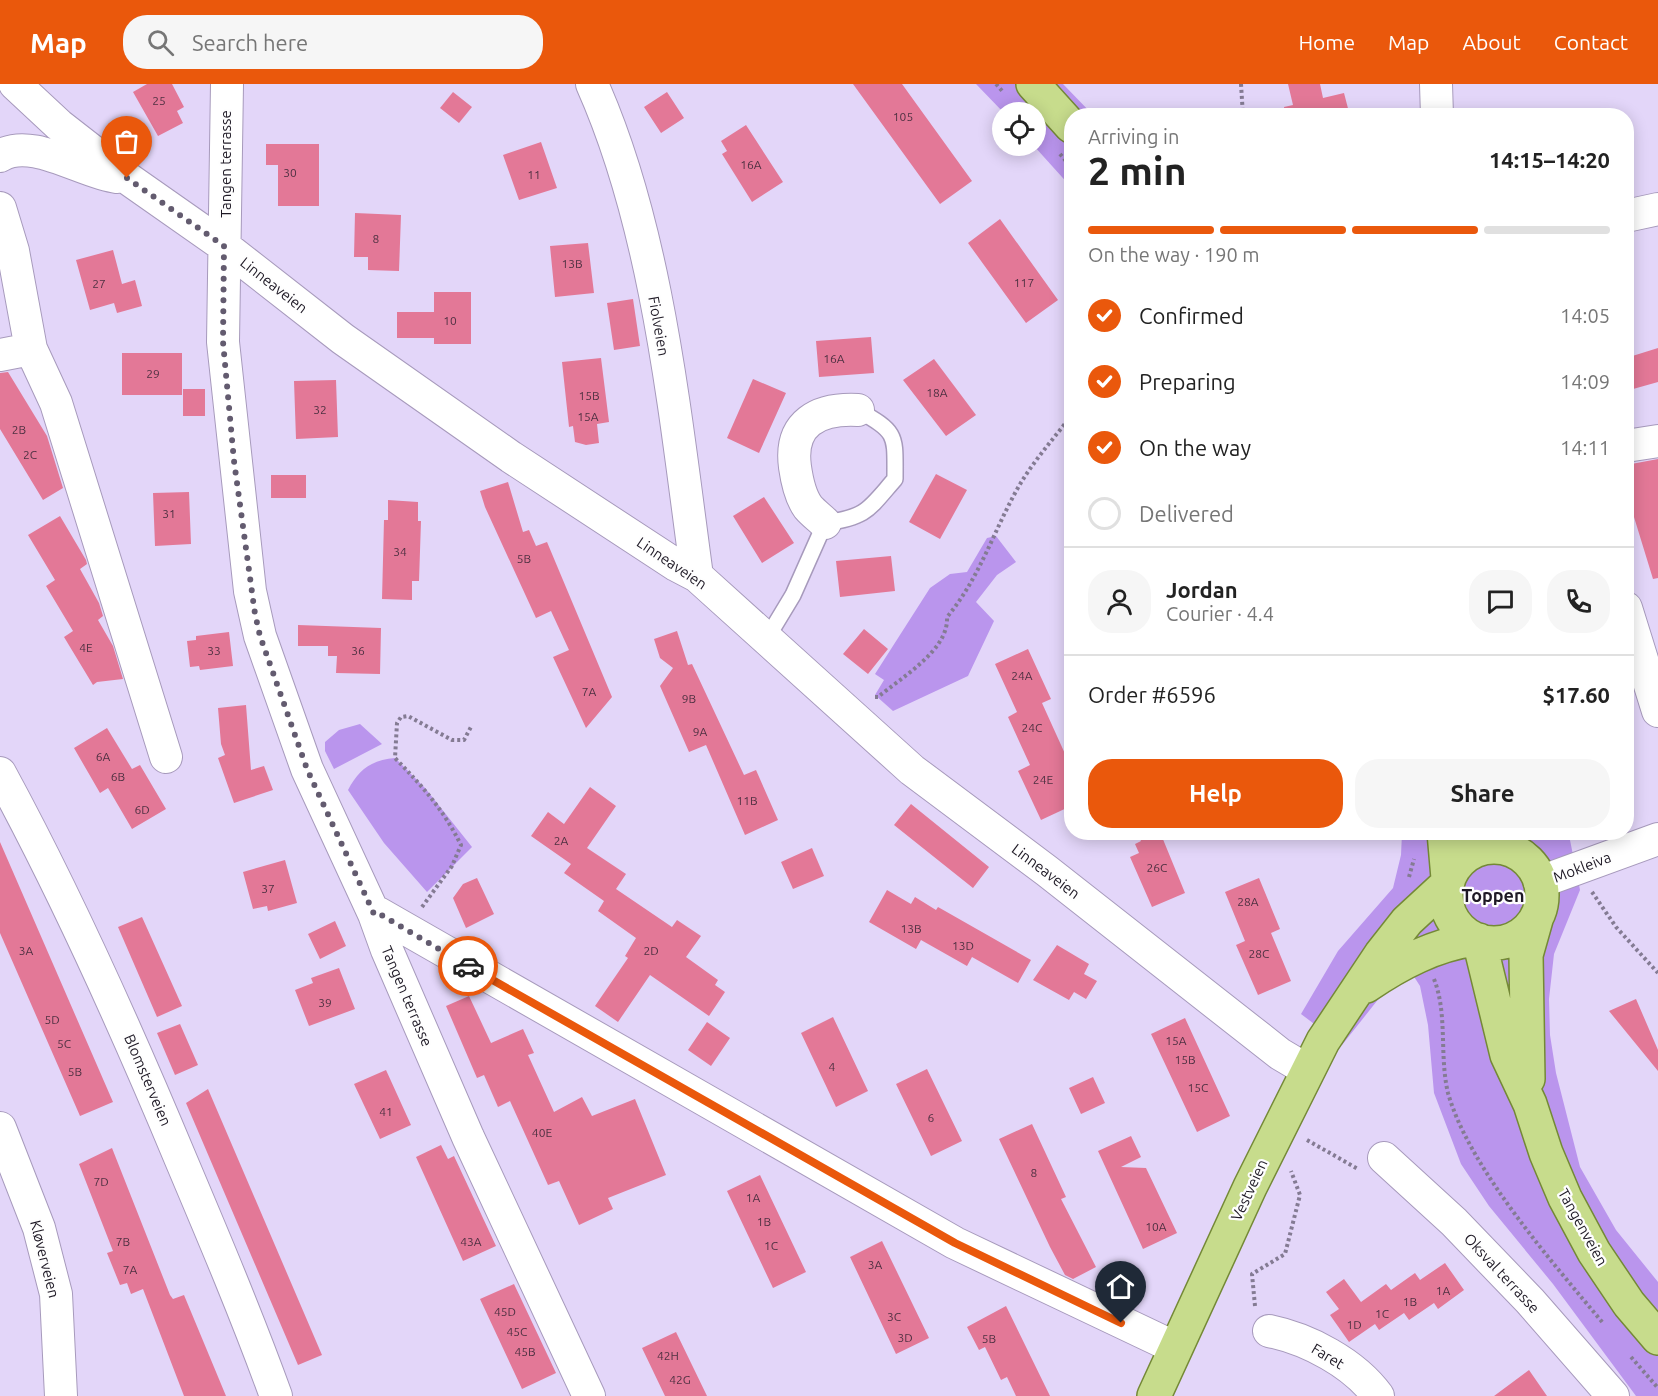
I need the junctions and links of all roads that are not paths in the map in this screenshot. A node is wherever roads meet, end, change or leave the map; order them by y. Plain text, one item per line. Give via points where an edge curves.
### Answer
1 (15, 84) edge
2 (226, 84) edge
3 (592, 84) edge
4 (1033, 84) edge
5 (1436, 84) edge
6 (1437, 108) edge
7 (1064, 118) edge
8 (0, 156) edge
9 (127, 178) junction
10 (0, 208) edge
11 (1658, 209) edge
12 (1634, 214) edge
13 (224, 246) junction
14 (31, 349) junction
15 (0, 355) edge
16 (858, 410) joint
17 (1658, 441) edge
18 (1634, 445) edge
19 (825, 524) junction
20 (697, 576) junction
21 (1634, 634) edge
22 (767, 638) junction
23 (1658, 711) edge
24 (166, 757) dead end
25 (0, 773) edge
26 (1444, 840) edge
27 (1502, 840) edge
28 (1658, 840) edge
29 (1531, 869) junction
30 (1447, 881) junction
31 (374, 914) junction
32 (1537, 916) junction
33 (1477, 940) junction
34 (1357, 992) junction
35 (1307, 1070) junction
36 (1530, 1104) junction
37 (0, 1128) edge
38 (1384, 1158) road end
39 (1269, 1331) road end
40 (1658, 1338) edge
41 (1176, 1348) junction
42 (61, 1396) edge
43 (276, 1396) edge
44 (589, 1396) edge
45 (1154, 1396) edge
46 (1378, 1396) edge
47 (1613, 1396) edge

1 - 9 street, Linneaveien via 59,125
2 - 13 street, Tangen terrasse
3 - 20 street, Fiolveien via 632,193 650,272
4 - 7 main road
5 - 6 street
8 - 9 street via 28,150 91,172
9 - 13 street, Linneaveien
10 - 14 street via 13,251
11 - 12 street
13 - 20 street, Linneaveien via 423,396
13 - 31 street, Tangen terrasse via 223,342 234,461 257,625 307,769
14 - 15 street
14 - 24 street via 56,403
16 - 19 street via 821,413 795,438 797,484 808,507
16 - 19 lane via 886,426 893,435 895,479 865,514
17 - 18 street
19 - 22 lane via 793,595
20 - 22 street, Linneaveien
21 - 23 street
22 - 35 street, Linneaveien via 912,770 1280,1054
25 - 43 street, Blomsterveien via 40,845 127,1031 256,1339
26 - 30 main road
27 - 29 main road
28 - 29 street, Mokleiva via 1636,845 1559,877
29 - 30 main road via 1501,848 1478,849 1456,865
29 - 32 main road via 1542,892
30 - 33 main road via 1450,914 1456,924
30 - 34 main road, Vestveien via 1407,921
31 - 41 street via 955,1243
31 - 44 street, Tangen terrasse via 468,1137
32 - 33 main road via 1526,930 1504,942
32 - 36 main road, Tangenveien via 1526,955
33 - 34 main road, Vestveien via 1446,943 1393,968
33 - 36 main road, Tangenveien via 1507,1055
34 - 35 main road, Vestveien
35 - 41 main road, Vestveien
36 - 40 main road, Tangenveien via 1550,1162 1589,1243 1629,1304
37 - 42 street, Kløverveien via 39,1228 56,1294
38 - 47 street, Oksval terrasse via 1454,1222
39 - 46 street, Faret via 1295,1336 1321,1351 1360,1376
41 - 45 main road, Vestveien

